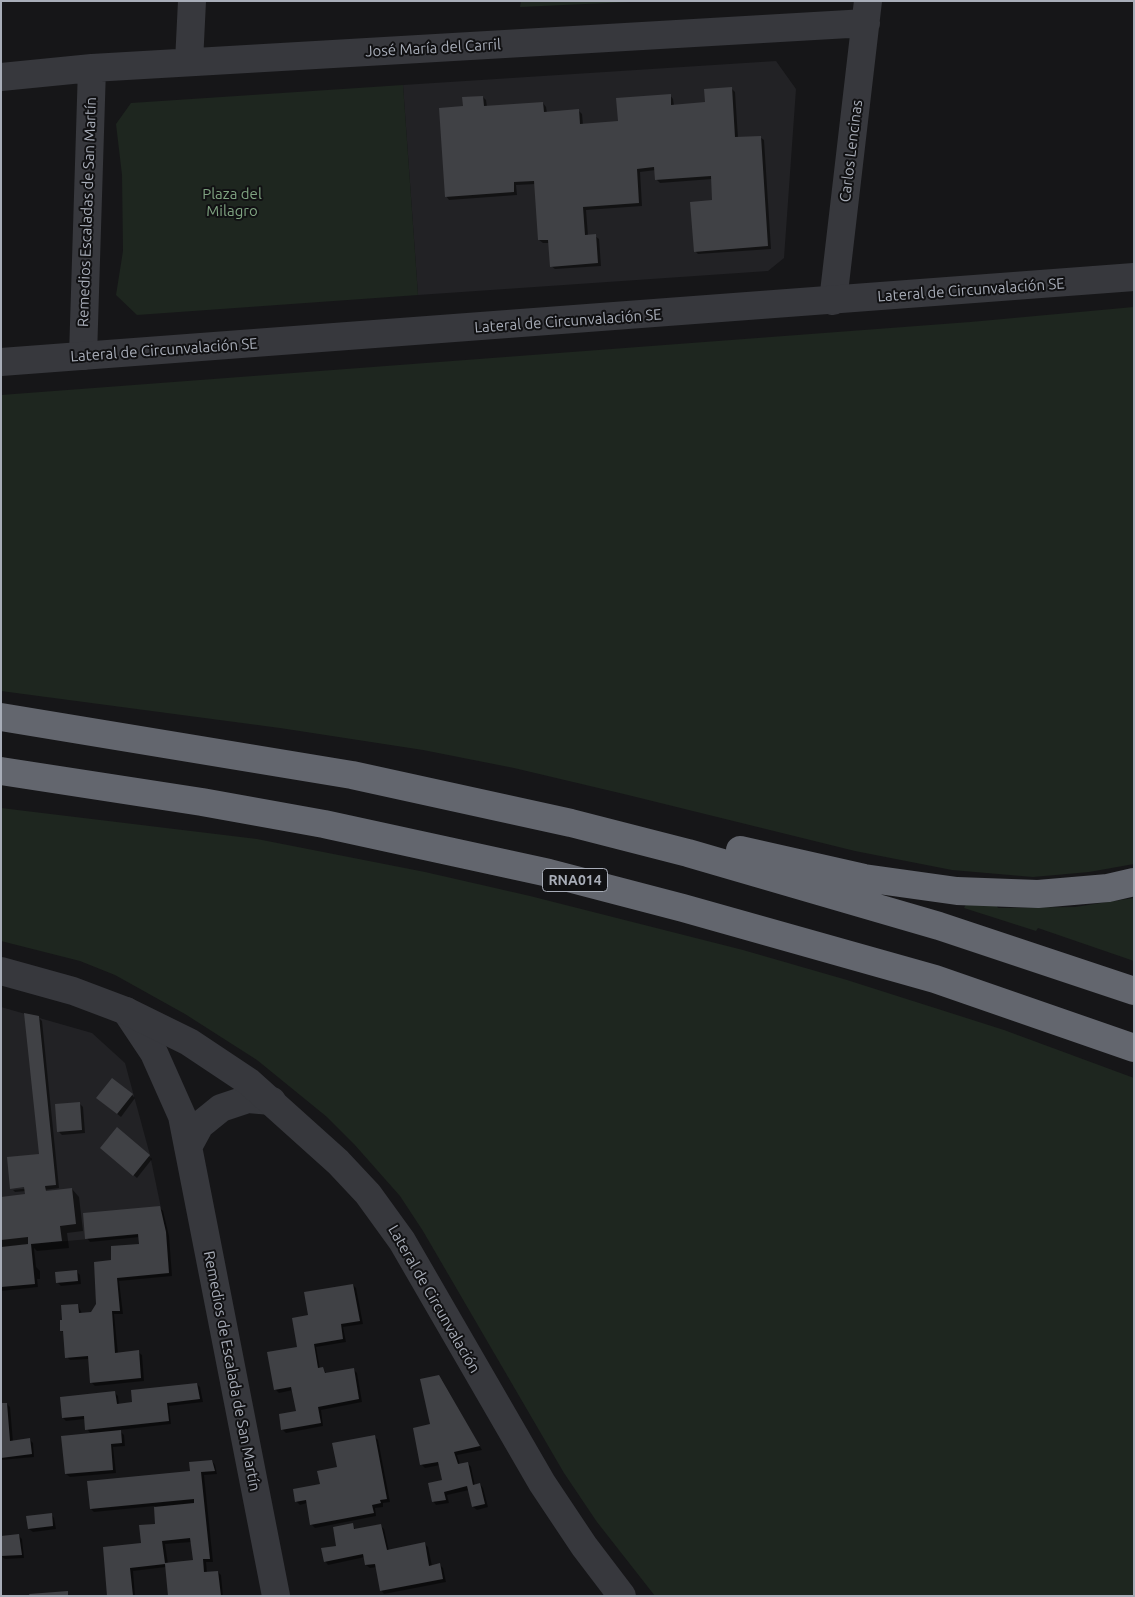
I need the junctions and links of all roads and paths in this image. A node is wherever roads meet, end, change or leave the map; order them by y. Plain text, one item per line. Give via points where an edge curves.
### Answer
1 (192, 1) edge
2 (867, 12) edge
3 (189, 62) junction
4 (92, 68) junction
5 (1, 77) edge
6 (1134, 277) edge
7 (833, 301) junction
8 (83, 356) junction
9 (1, 362) edge
10 (1, 717) edge
11 (1, 772) edge
12 (571, 823) junction
13 (1134, 882) edge
14 (1, 971) edge
15 (1134, 991) edge
16 (126, 1011) junction
17 (1134, 1048) edge
18 (272, 1101) junction
19 (188, 1146) junction
20 (276, 1596) edge
21 (622, 1596) edge

1 - 3 street
2 - 3 street, José María del Carril
2 - 7 street, Carlos Lencinas
3 - 4 street, José María del Carril
4 - 5 street, José María del Carril
4 - 8 street, Remedios Escaladas de San Martín
6 - 7 street, Lateral de Circunvalación SE
7 - 8 street, Lateral de Circunvalación SE
8 - 9 street, Lateral de Circunvalación SE
10 - 12 highway via 342,773
11 - 17 highway, RNA014 via 315,822 549,874 693,910 935,979
12 - 13 highway via 738,850 864,878 957,890 1038,894 1108,888
12 - 15 highway via 688,853 939,926
14 - 16 street, Lateral de Circunvalación via 73,991
16 - 18 street, Lateral de Circunvalación via 208,1053
16 - 19 street, Remedios de Escalada de San Martín via 167,1079 182,1116
18 - 19 street via 248,1099 221,1108 200,1125
18 - 21 street, Lateral de Circunvalación via 338,1162 368,1194 393,1228 542,1483
19 - 20 street, Remedios de Escalada de San Martín

